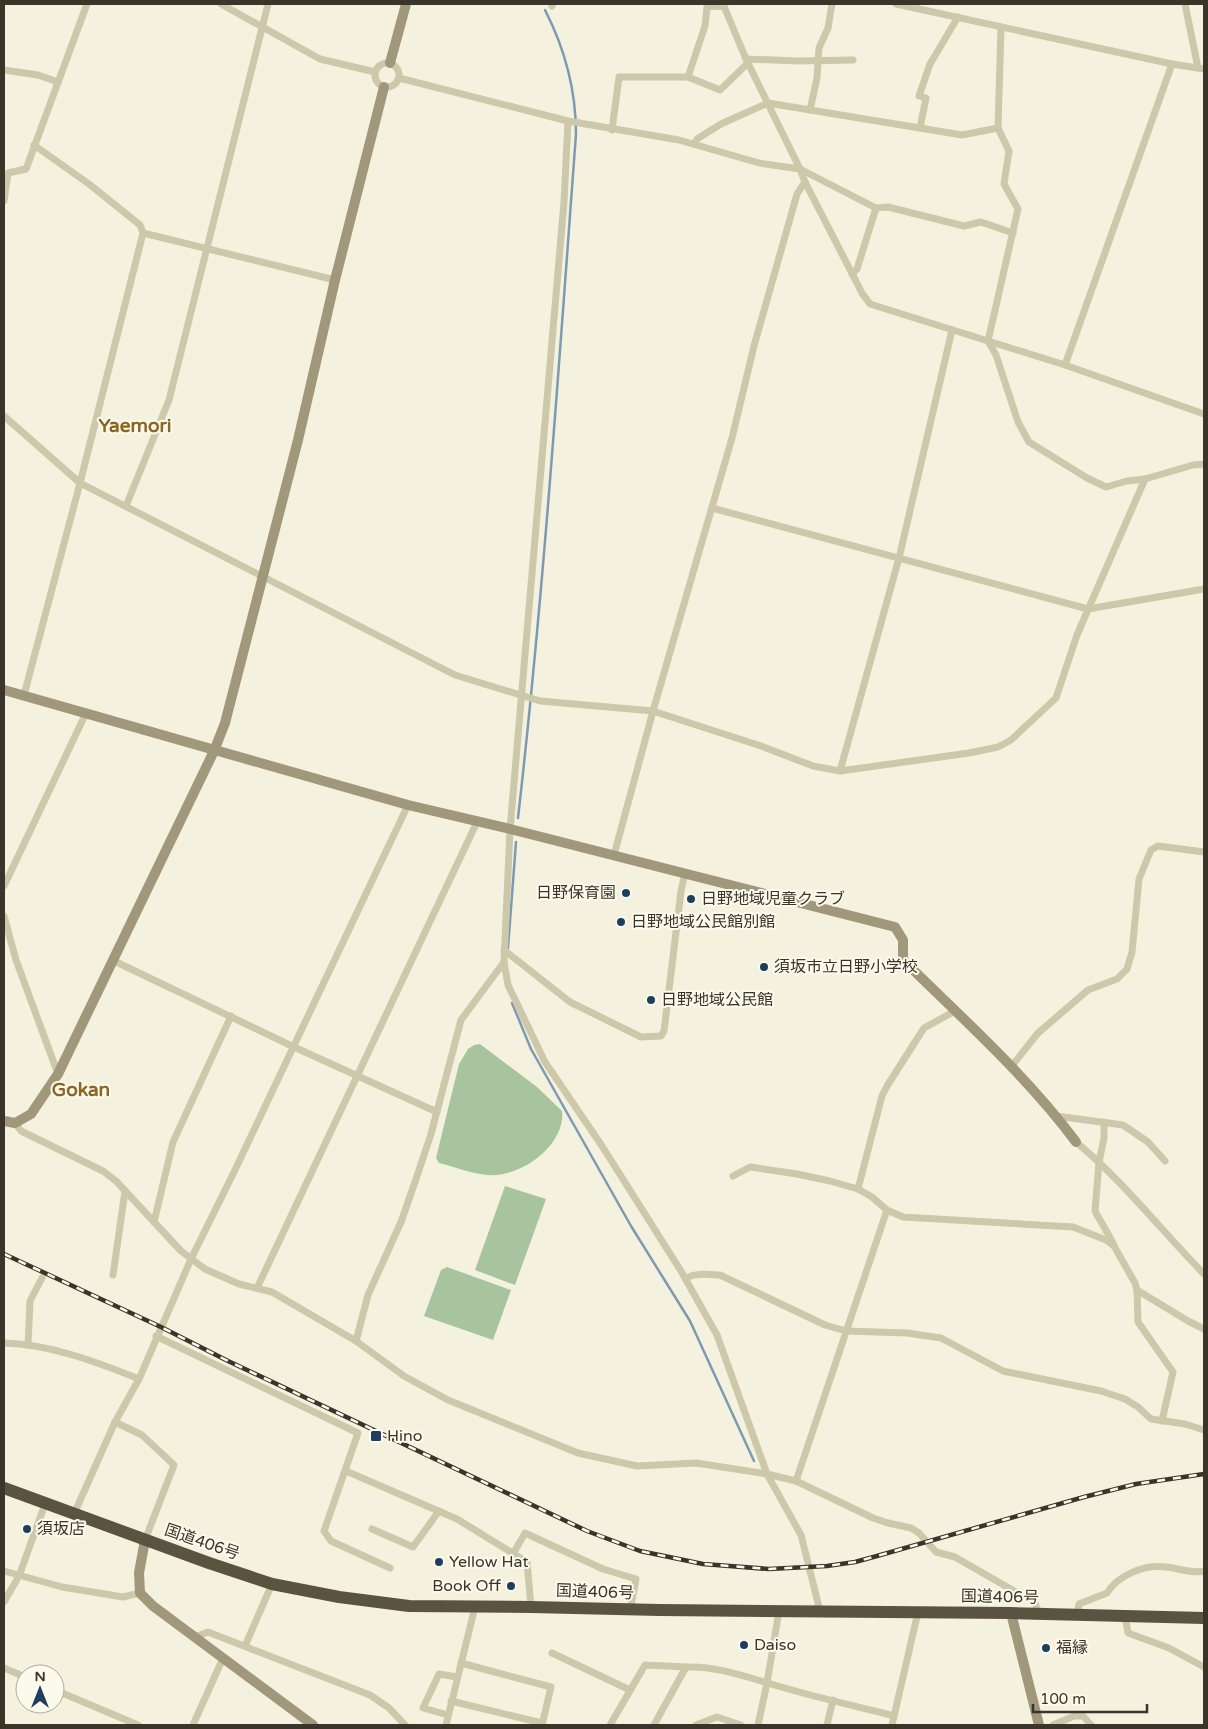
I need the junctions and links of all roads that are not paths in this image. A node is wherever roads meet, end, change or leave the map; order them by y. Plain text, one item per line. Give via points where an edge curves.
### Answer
1 (87, 4) edge
2 (221, 4) edge
3 (268, 4) edge
4 (406, 4) edge
5 (832, 4) edge
6 (896, 4) edge
7 (1185, 4) edge
8 (724, 5) edge
9 (958, 18) junction
10 (262, 27) junction
11 (1001, 28) junction
12 (818, 60) junction
13 (853, 60) dead end
14 (747, 61) junction
15 (390, 63) junction
16 (1172, 64) junction
17 (1201, 68) edge
18 (4, 70) edge
19 (375, 72) junction
20 (688, 77) junction
21 (399, 78) junction
22 (58, 82) junction
23 (384, 87) junction
24 (768, 103) junction
25 (810, 110) junction
26 (568, 122) junction
27 (920, 128) junction
28 (998, 128) junction
29 (612, 130) junction
30 (694, 144) junction
31 (34, 145) junction
32 (800, 168) junction
33 (6, 170) edge
34 (805, 182) junction
35 (4, 201) edge
36 (876, 208) junction
37 (143, 233) junction
38 (1013, 233) junction
39 (207, 248) junction
40 (852, 274) junction
41 (335, 280) junction
42 (952, 330) junction
43 (988, 341) junction
44 (1065, 365) junction
45 (1204, 414) edge
46 (4, 416) edge
47 (1204, 464) edge
48 (1146, 479) junction
49 (80, 483) junction
50 (126, 506) junction
51 (712, 508) junction
52 (900, 558) junction
53 (263, 576) junction
54 (1204, 589) edge
55 (1088, 608) junction
56 (4, 690) edge
57 (24, 695) junction
58 (523, 696) junction
59 (653, 711) junction
60 (86, 713) junction
61 (214, 751) junction
62 (840, 772) junction
63 (408, 805) junction
64 (477, 822) junction
65 (510, 829) junction
66 (1204, 852) edge
67 (614, 855) junction
68 (685, 874) junction
69 (4, 886) edge
70 (4, 916) edge
71 (504, 950) junction
72 (112, 960) junction
73 (504, 962) junction
74 (955, 1011) junction
75 (231, 1016) junction
76 (294, 1046) junction
77 (1011, 1068) junction
78 (58, 1074) junction
79 (357, 1076) junction
80 (437, 1112) junction
81 (1056, 1116) junction
82 (4, 1121) edge
83 (1104, 1122) junction
84 (15, 1123) junction
85 (1076, 1142) joint
86 (1165, 1160) dead end
87 (1099, 1162) junction
88 (733, 1176) dead end
89 (858, 1189) junction
90 (125, 1191) junction
91 (888, 1210) junction
92 (154, 1222) junction
93 (1114, 1246) junction
94 (191, 1259) junction
95 (1204, 1274) edge
96 (113, 1275) dead end
97 (42, 1278) dead end
98 (685, 1278) junction
99 (257, 1288) junction
100 (1137, 1290) junction
101 (1204, 1329) edge
102 (846, 1331) junction
103 (156, 1336) junction
104 (356, 1341) junction
105 (4, 1343) edge
106 (28, 1345) junction
107 (138, 1379) junction
108 (1162, 1421) junction
109 (115, 1422) junction
110 (1204, 1430) edge
111 (346, 1471) junction
112 (767, 1474) junction
113 (796, 1481) junction
114 (4, 1488) edge
115 (46, 1504) junction
116 (439, 1511) junction
117 (74, 1514) junction
118 (372, 1529) dead end
119 (145, 1540) junction
120 (513, 1554) junction
121 (390, 1568) dead end
122 (4, 1572) edge
123 (1204, 1572) edge
124 (19, 1576) junction
125 (272, 1584) junction
126 (140, 1593) junction
127 (4, 1602) edge
128 (475, 1607) junction
129 (531, 1607) junction
130 (630, 1610) junction
131 (779, 1611) junction
132 (820, 1611) junction
133 (918, 1612) junction
134 (1011, 1613) junction
135 (1039, 1614) junction
136 (1076, 1614) junction
137 (1126, 1616) junction
138 (1204, 1618) edge
139 (195, 1637) junction
140 (245, 1646) junction
141 (552, 1653) dead end
142 (223, 1658) junction
143 (461, 1663) junction
144 (686, 1667) junction
145 (1204, 1667) edge
146 (457, 1677) junction
147 (768, 1683) junction
148 (630, 1690) junction
149 (65, 1694) edge
150 (833, 1700) junction
151 (451, 1701) junction
152 (448, 1715) junction
153 (894, 1716) junction
154 (542, 1724) edge
155 (138, 1725) edge
156 (193, 1725) edge
157 (313, 1725) edge
158 (405, 1725) edge
159 (446, 1725) edge
160 (610, 1725) edge
161 (654, 1725) edge
162 (696, 1725) edge
163 (741, 1725) edge
164 (758, 1725) edge
165 (827, 1725) edge
166 (892, 1725) edge
167 (1039, 1725) edge
168 (1053, 1725) edge
169 (1092, 1725) edge

1 - 22 street
2 - 10 street
3 - 10 street
4 - 15 street
5 - 12 street
6 - 9 street
7 - 17 street
8 - 14 street
8 - 20 street via 707,7
9 - 11 street
9 - 27 street via 930,64 919,96 926,98
10 - 19 street via 320,59
10 - 39 street
11 - 16 street
11 - 28 street
12 - 13 street
12 - 14 street
12 - 25 street
14 - 20 street via 720,90
14 - 24 street
15 - 19 street via 381,64
15 - 21 street via 398,70
16 - 17 street
16 - 44 street
18 - 22 street
19 - 23 street via 377,82
20 - 29 street via 619,77
21 - 23 street via 391,87
21 - 26 street
22 - 31 street
23 - 41 street
24 - 25 street
24 - 30 street via 721,124
24 - 32 street
25 - 27 street
26 - 29 street
26 - 58 street
27 - 28 street via 962,135
28 - 38 street via 1009,151 1004,184 1018,209
29 - 30 street
30 - 32 street via 759,162
31 - 33 street via 26,169
31 - 37 street via 89,184 140,226
32 - 34 street
32 - 36 street
33 - 35 street
34 - 40 street
34 - 51 street via 798,194 754,346
36 - 38 street via 888,207 964,226 981,222
36 - 40 street via 857,269
37 - 39 street
37 - 49 street
38 - 43 street
39 - 41 street
39 - 50 street via 169,400
40 - 42 street via 870,304
41 - 53 street
42 - 43 street
42 - 52 street
43 - 44 street
43 - 48 street via 996,355 1018,422 1029,442 1106,486
44 - 45 street
46 - 49 street
47 - 48 street
48 - 55 street
49 - 50 street
49 - 57 street
50 - 53 street
51 - 52 street
51 - 59 street
52 - 55 street
52 - 62 street
53 - 58 street via 455,675
53 - 61 street via 225,723
54 - 55 street
55 - 62 street via 1056,698 1011,740 998,747 968,753
56 - 57 street
57 - 60 street
58 - 59 street via 568,705
58 - 65 street
59 - 62 street via 813,766
59 - 67 street
60 - 61 street
60 - 69 street
61 - 63 street
61 - 72 street
63 - 64 street
63 - 76 street
64 - 65 street
64 - 79 street
65 - 67 street
65 - 71 street
66 - 77 street via 1158,846 1151,850 1139,879 1132,952 1127,970 1117,979 1088,990 1038,1033
67 - 68 street
68 - 71 street via 661,1036 641,1037 570,1002
68 - 74 street via 896,927 903,940 903,960
70 - 78 street via 16,960
71 - 73 street
72 - 75 street
72 - 78 street
73 - 80 street via 461,1020
73 - 98 street via 508,985 545,1062
74 - 77 street
74 - 89 street via 924,1028 887,1086
75 - 76 street
75 - 92 street via 173,1142
76 - 79 street
76 - 94 street
77 - 81 street
78 - 84 street via 31,1114
79 - 80 street
79 - 99 street
80 - 104 street via 401,1222 368,1295
81 - 83 street
81 - 85 street
82 - 84 street
83 - 86 street via 1123,1125 1148,1142
83 - 87 street
84 - 90 street via 21,1131 103,1172
85 - 87 street
87 - 93 street via 1095,1211
87 - 95 street
88 - 89 street via 750,1167 797,1174
89 - 91 street
90 - 92 street
90 - 96 street
91 - 93 street via 903,1217 1073,1227
91 - 102 street
92 - 94 street
93 - 100 street
94 - 99 street via 205,1270
94 - 103 street
97 - 106 street via 30,1301
98 - 102 street via 720,1275 809,1318
98 - 112 street via 717,1335
99 - 104 street via 272,1292
100 - 101 street
100 - 108 street via 1138,1322 1173,1372
102 - 108 street via 941,1338 1003,1371 1114,1395 1151,1419
102 - 113 street
103 - 107 street
103 - 111 street via 358,1433
104 - 112 street via 404,1376 448,1400 578,1454 637,1466 696,1463
105 - 106 street
106 - 107 street via 96,1361
107 - 109 street
108 - 110 street
109 - 117 street
109 - 119 street via 142,1435 174,1465
111 - 116 street
111 - 121 street via 324,1531 331,1541
112 - 113 street
112 - 132 street via 801,1535
113 - 135 street via 873,1518 911,1528 936,1552 955,1557 1035,1604
114 - 115 highway, 国道406号
115 - 117 highway, 国道406号
115 - 124 street
116 - 118 street via 413,1547
116 - 120 street
117 - 119 highway, 国道406号
119 - 125 highway, 国道406号
119 - 126 street via 139,1573
120 - 129 street via 527,1562
120 - 130 street via 525,1533 603,1569 636,1579
122 - 124 street
123 - 136 street via 1164,1566 1146,1568 1125,1576 1107,1594 1079,1604
124 - 126 street via 123,1597
124 - 127 street
125 - 128 highway, 国道406号 via 409,1606
125 - 140 street
126 - 139 street
128 - 129 highway, 国道406号
128 - 143 street
129 - 130 highway, 国道406号
130 - 131 highway, 国道406号
131 - 132 highway, 国道406号
131 - 147 street
132 - 133 highway, 国道406号
133 - 134 highway, 国道406号
133 - 153 street
134 - 135 highway, 国道406号
134 - 167 street
135 - 136 highway, 国道406号
136 - 137 highway, 国道406号
137 - 138 highway, 国道406号
137 - 145 street via 1128,1633 1169,1648
139 - 140 street via 208,1632
139 - 142 street
140 - 158 street via 370,1695
141 - 148 street
142 - 156 street
142 - 157 street
143 - 146 street
143 - 154 street via 551,1686
144 - 147 street via 724,1670
144 - 148 street via 645,1665
144 - 161 street
146 - 151 street
146 - 152 street via 439,1674 423,1708
147 - 150 street
147 - 164 street
148 - 160 street
149 - 155 street
150 - 153 street
150 - 165 street
151 - 152 street
151 - 154 street
152 - 159 street
153 - 166 street
162 - 163 street via 717,1717
168 - 169 street via 1074,1716 1083,1716

